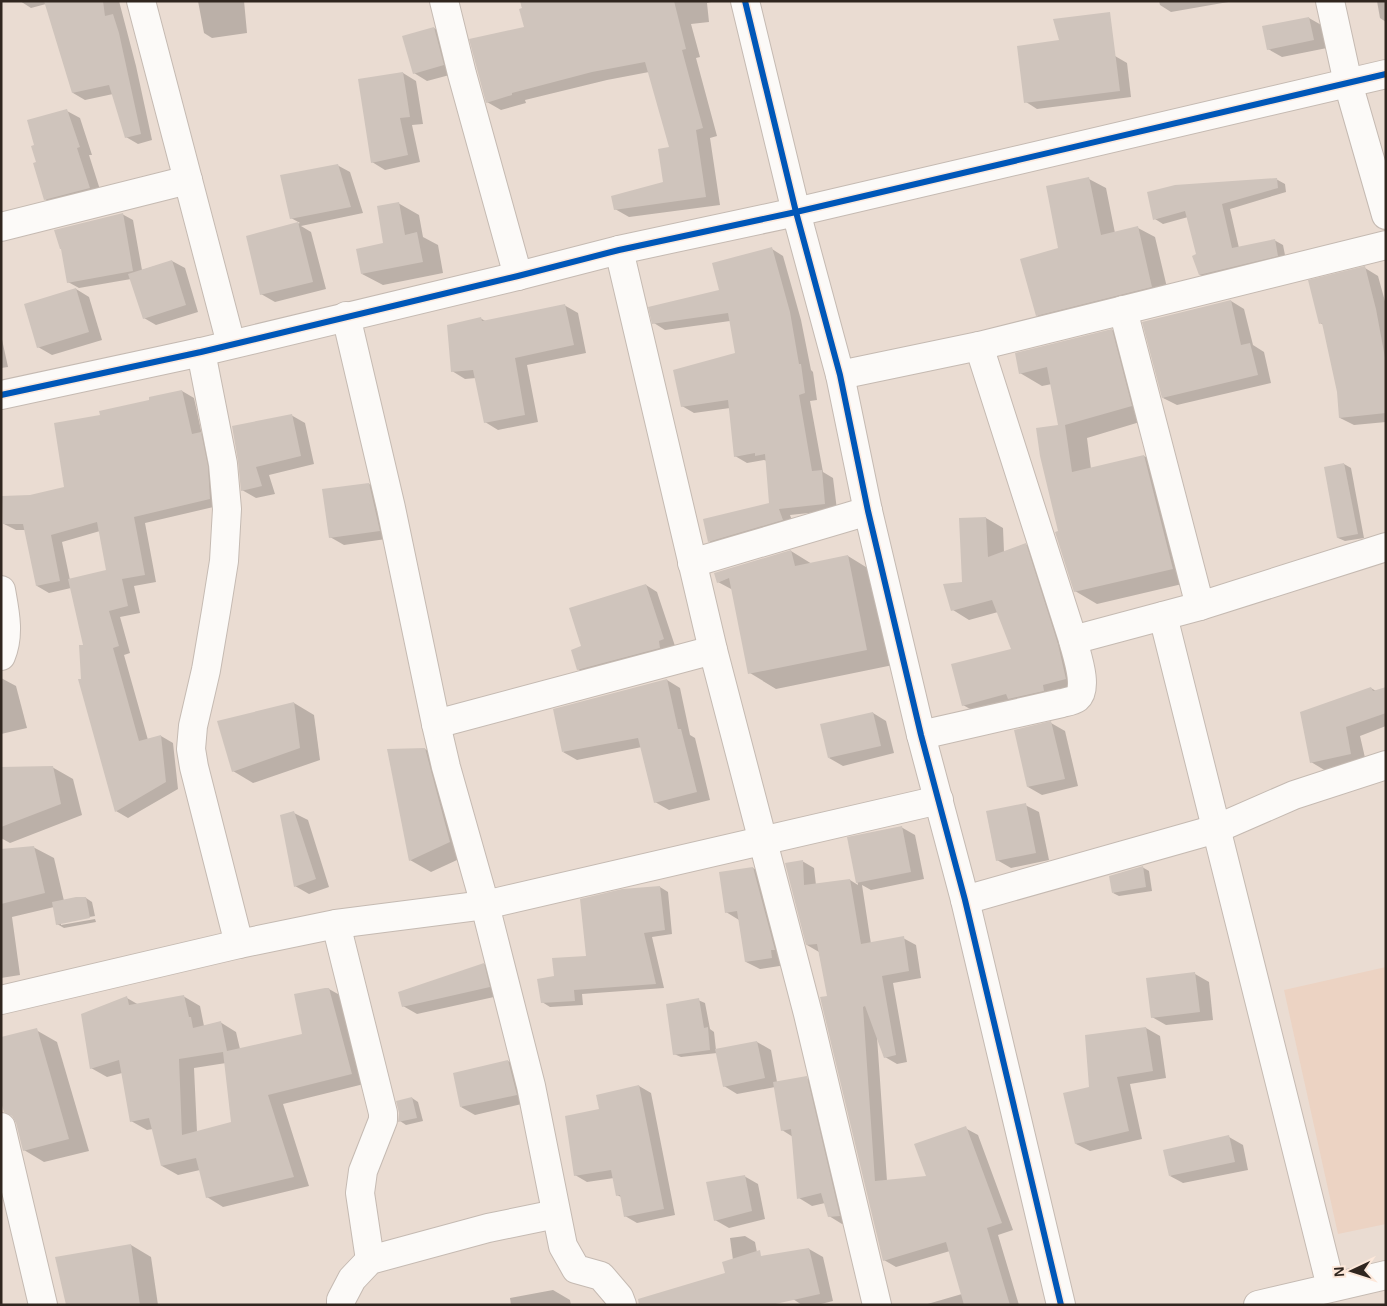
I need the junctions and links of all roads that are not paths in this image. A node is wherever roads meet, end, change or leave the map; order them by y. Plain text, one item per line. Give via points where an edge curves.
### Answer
1 (141, 1) edge
2 (444, 1) edge
3 (745, 1) edge
4 (1330, 1) edge
5 (1386, 74) edge
6 (1348, 83) junction
7 (188, 180) junction
8 (796, 212) junction
9 (1386, 215) edge
10 (1, 227) edge
11 (1386, 245) edge
12 (619, 250) junction
13 (518, 276) junction
14 (1123, 310) junction
15 (346, 316) junction
16 (231, 344) junction
17 (979, 346) junction
18 (201, 352) junction
19 (840, 375) junction
20 (1, 395) edge
21 (868, 511) junction
22 (1386, 547) edge
23 (692, 563) junction
24 (1, 590) edge
25 (1200, 606) junction
26 (1163, 616) junction
27 (1073, 640) junction
28 (713, 650) junction
29 (1, 656) edge
30 (436, 724) junction
31 (921, 734) junction
32 (1386, 765) edge
33 (939, 800) junction
34 (1216, 829) junction
35 (762, 841) junction
36 (965, 900) junction
37 (485, 904) junction
38 (336, 924) junction
39 (240, 944) junction
40 (1, 1000) edge
41 (1, 1127) edge
42 (556, 1214) junction
43 (370, 1260) junction
44 (1386, 1274) edge
45 (1331, 1288) junction
46 (43, 1305) edge
47 (341, 1305) edge
48 (622, 1305) edge
49 (878, 1305) edge
50 (1061, 1305) edge
51 (1258, 1305) edge

1 - 7 street
2 - 13 street
3 - 8 street
4 - 6 street
5 - 6 street
6 - 8 street
6 - 9 street
7 - 10 street
7 - 16 street
8 - 12 street
8 - 19 street
11 - 14 street
12 - 13 street
12 - 23 street
13 - 15 street
14 - 17 street
14 - 25 street
15 - 16 street
15 - 30 street via 391,508
16 - 18 street
17 - 19 street
17 - 27 street
18 - 20 street
18 - 39 street via 223,464 227,509 223,569 191,749
19 - 21 street
21 - 23 street
21 - 31 street
22 - 25 street
23 - 28 street
24 - 29 street via 6,622
25 - 26 street
26 - 27 street
26 - 34 street
27 - 31 street via 1082,680 1077,698
28 - 30 street
28 - 35 street
30 - 37 street
31 - 33 street
32 - 34 street via 1294,795
33 - 35 street
33 - 36 street
34 - 36 street
34 - 45 street
35 - 37 street
35 - 49 street via 808,1014
36 - 50 street
37 - 38 street
37 - 42 street via 531,1086
38 - 39 street
38 - 43 street via 384,1113 363,1171 360,1193
39 - 40 street
41 - 46 street
42 - 43 street via 488,1228
42 - 48 street via 563,1246 576,1269 601,1276
43 - 47 street via 352,1279 340,1300
44 - 45 street
45 - 51 street

